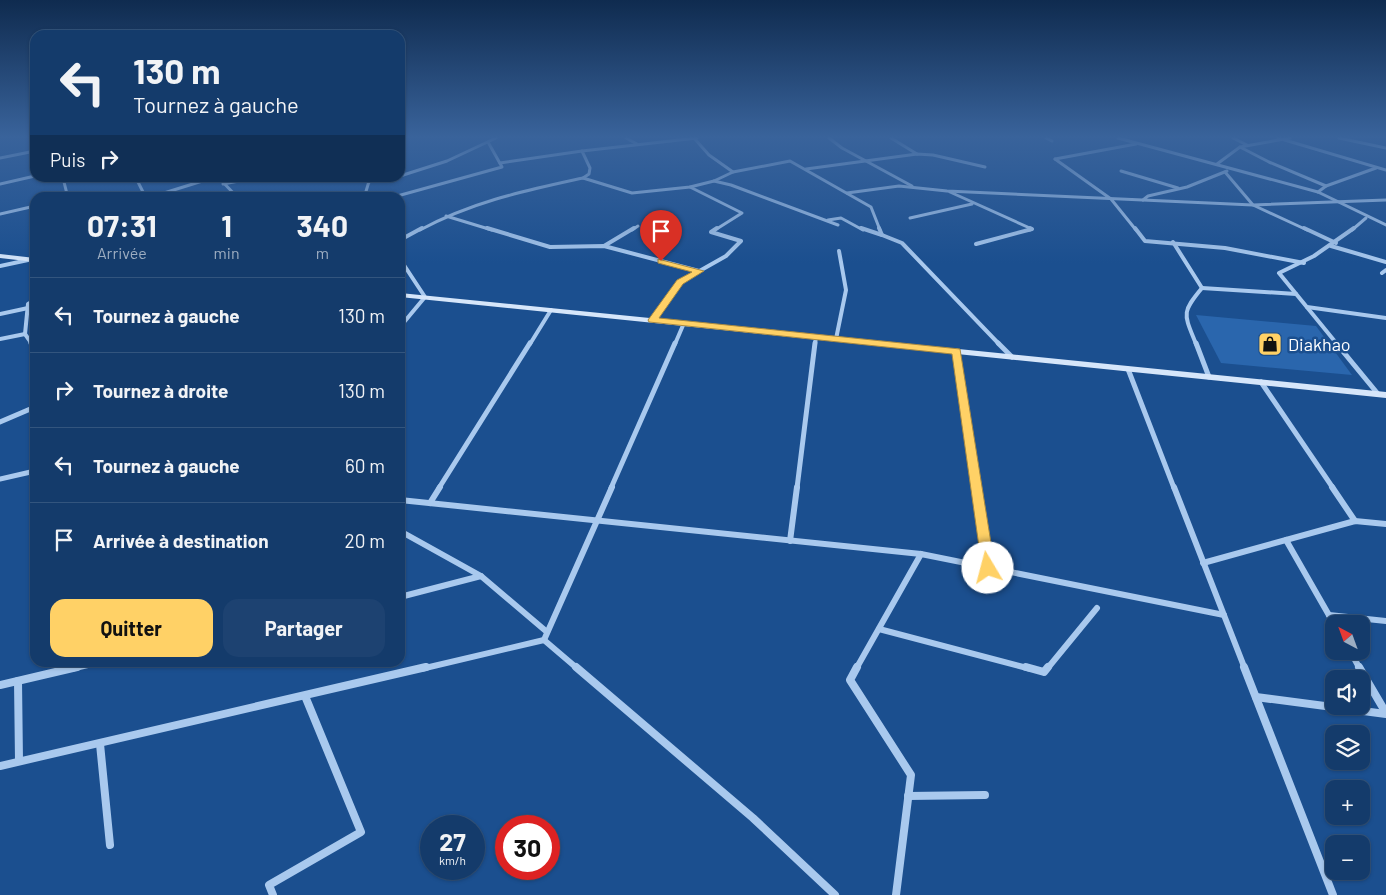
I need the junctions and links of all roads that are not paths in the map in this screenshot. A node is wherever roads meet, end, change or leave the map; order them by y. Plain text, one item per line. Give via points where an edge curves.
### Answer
1 (19, 180) edge
2 (456, 180) edge
3 (575, 180) edge
4 (589, 180) edge
5 (717, 180) edge
6 (823, 180) edge
7 (901, 180) edge
8 (1085, 180) edge
9 (1149, 180) edge
10 (1203, 180) edge
11 (1233, 180) edge
12 (1275, 180) edge
13 (1311, 180) edge
14 (1343, 180) edge
15 (714, 181) junction
16 (199, 182) edge
17 (234, 182) edge
18 (368, 182) edge
19 (0, 184) edge
20 (223, 184) joint
21 (912, 186) junction
22 (1326, 186) junction
23 (690, 187) junction
24 (1179, 189) junction
25 (948, 191) junction
26 (166, 192) edge
27 (232, 192) edge
28 (366, 192) edge
29 (1318, 192) junction
30 (846, 193) junction
31 (405, 194) edge
32 (1111, 199) junction
33 (1144, 200) junction
34 (1386, 200) edge
35 (1343, 203) junction
36 (973, 204) junction
37 (1253, 205) junction
38 (30, 207) edge
39 (0, 214) edge
40 (446, 216) junction
41 (910, 218) dead end
42 (1366, 218) junction
43 (828, 220) junction
44 (838, 224) dead end
45 (638, 226) dead end
46 (1386, 226) edge
47 (882, 235) junction
48 (405, 237) edge
49 (1173, 242) junction
50 (1336, 243) junction
51 (976, 244) dead end
52 (604, 246) junction
53 (1331, 246) junction
54 (839, 251) dead end
55 (0, 256) edge
56 (30, 260) edge
57 (30, 260) edge
58 (1386, 262) edge
59 (1304, 263) junction
60 (0, 266) edge
61 (405, 267) edge
62 (700, 271) junction
63 (1202, 288) junction
64 (1296, 294) junction
65 (405, 295) edge
66 (425, 297) junction
67 (30, 303) edge
68 (1307, 307) junction
69 (28, 308) junction
70 (551, 310) junction
71 (0, 314) edge
72 (1386, 318) edge
73 (652, 320) junction
74 (405, 321) edge
75 (684, 323) junction
76 (25, 334) junction
77 (816, 337) junction
78 (0, 339) edge
79 (836, 339) junction
80 (30, 342) edge
81 (957, 351) junction
82 (1012, 357) junction
83 (1128, 369) junction
84 (1209, 377) junction
85 (1261, 382) junction
86 (1382, 395) edge
87 (30, 408) edge
88 (0, 422) edge
89 (30, 472) edge
90 (0, 479) edge
91 (405, 500) edge
92 (430, 503) junction
93 (598, 520) junction
94 (1355, 521) junction
95 (1386, 524) edge
96 (405, 534) edge
97 (1286, 540) junction
98 (790, 541) junction
99 (922, 554) junction
100 (1203, 562) junction
101 (988, 568) junction
102 (481, 576) junction
103 (405, 596) edge
104 (1097, 608) dead end
105 (1224, 615) junction
106 (1329, 615) edge
107 (1370, 619) edge
108 (1386, 621) edge
109 (879, 629) junction
110 (546, 636) junction
111 (1355, 660) edge
112 (79, 667) edge
113 (18, 681) junction
114 (0, 685) edge
115 (305, 696) junction
116 (1256, 697) junction
117 (1386, 714) edge
118 (100, 744) junction
119 (19, 761) junction
120 (0, 766) edge
121 (985, 795) dead end
122 (908, 796) junction
123 (110, 844) dead end
124 (273, 895) edge
125 (835, 895) edge
126 (896, 895) edge
127 (1333, 895) edge

1 - 19 street
2 - 31 street
3 - 40 street via 498,197
4 - 23 street via 632,193
5 - 15 street
6 - 30 street
7 - 21 street
8 - 32 street
9 - 24 street
10 - 24 street
11 - 37 street
12 - 29 street
13 - 22 street
14 - 22 street
15 - 23 street
15 - 43 street
16 - 26 street
17 - 20 street
18 - 28 street
20 - 27 street
21 - 25 street
21 - 30 street
22 - 29 street
23 - 62 street via 742,213 711,232 741,241 726,256
24 - 33 street via 1148,196
25 - 32 street
25 - 36 street
29 - 35 street
30 - 47 street via 872,207
32 - 33 street
32 - 49 street via 1145,241
33 - 37 street
34 - 35 street
35 - 37 street
35 - 42 street
36 - 41 street
36 - 51 street via 1032,230
37 - 50 street
38 - 39 street
40 - 48 street
40 - 52 street via 550,247
42 - 46 street
42 - 50 street
43 - 44 street
43 - 47 street via 841,218
45 - 52 street
47 - 82 street via 902,243
49 - 59 street via 1214,245
49 - 63 street
50 - 53 street
52 - 62 street
53 - 58 street
53 - 59 street
54 - 79 street via 846,290
55 - 56 main road
57 - 60 street
59 - 64 street via 1279,273
61 - 66 street
62 - 73 street via 680,282
63 - 64 street
63 - 84 street via 1187,306 1187,321
64 - 68 street
65 - 66 main road
66 - 70 main road
66 - 74 street
67 - 69 street
68 - 72 street
68 - 86 street
69 - 71 street
69 - 76 street
70 - 73 main road
70 - 92 street
73 - 75 main road
75 - 77 main road
75 - 93 street
76 - 78 street
76 - 80 street
77 - 79 main road
77 - 98 street
79 - 81 main road
81 - 82 main road
81 - 101 street
82 - 83 main road
83 - 84 main road
83 - 100 street
84 - 85 main road
85 - 86 main road
85 - 94 street
87 - 88 street
89 - 90 street
91 - 92 street
92 - 93 street
93 - 98 street
93 - 110 street
94 - 95 street
94 - 97 street
96 - 102 street
97 - 100 street
97 - 106 street
98 - 99 street
99 - 101 street
99 - 109 street
100 - 105 street
101 - 105 street
102 - 103 street
102 - 110 street
104 - 109 street via 1044,672
105 - 116 street
107 - 108 street
109 - 122 street via 850,680 911,775
110 - 115 street
110 - 125 street via 753,818
111 - 117 street
112 - 113 street
113 - 114 street
113 - 119 street
115 - 118 street
115 - 124 street via 361,832 269,885
116 - 117 street
116 - 127 street
118 - 119 street
118 - 123 street
119 - 120 street
121 - 122 street
122 - 126 street

